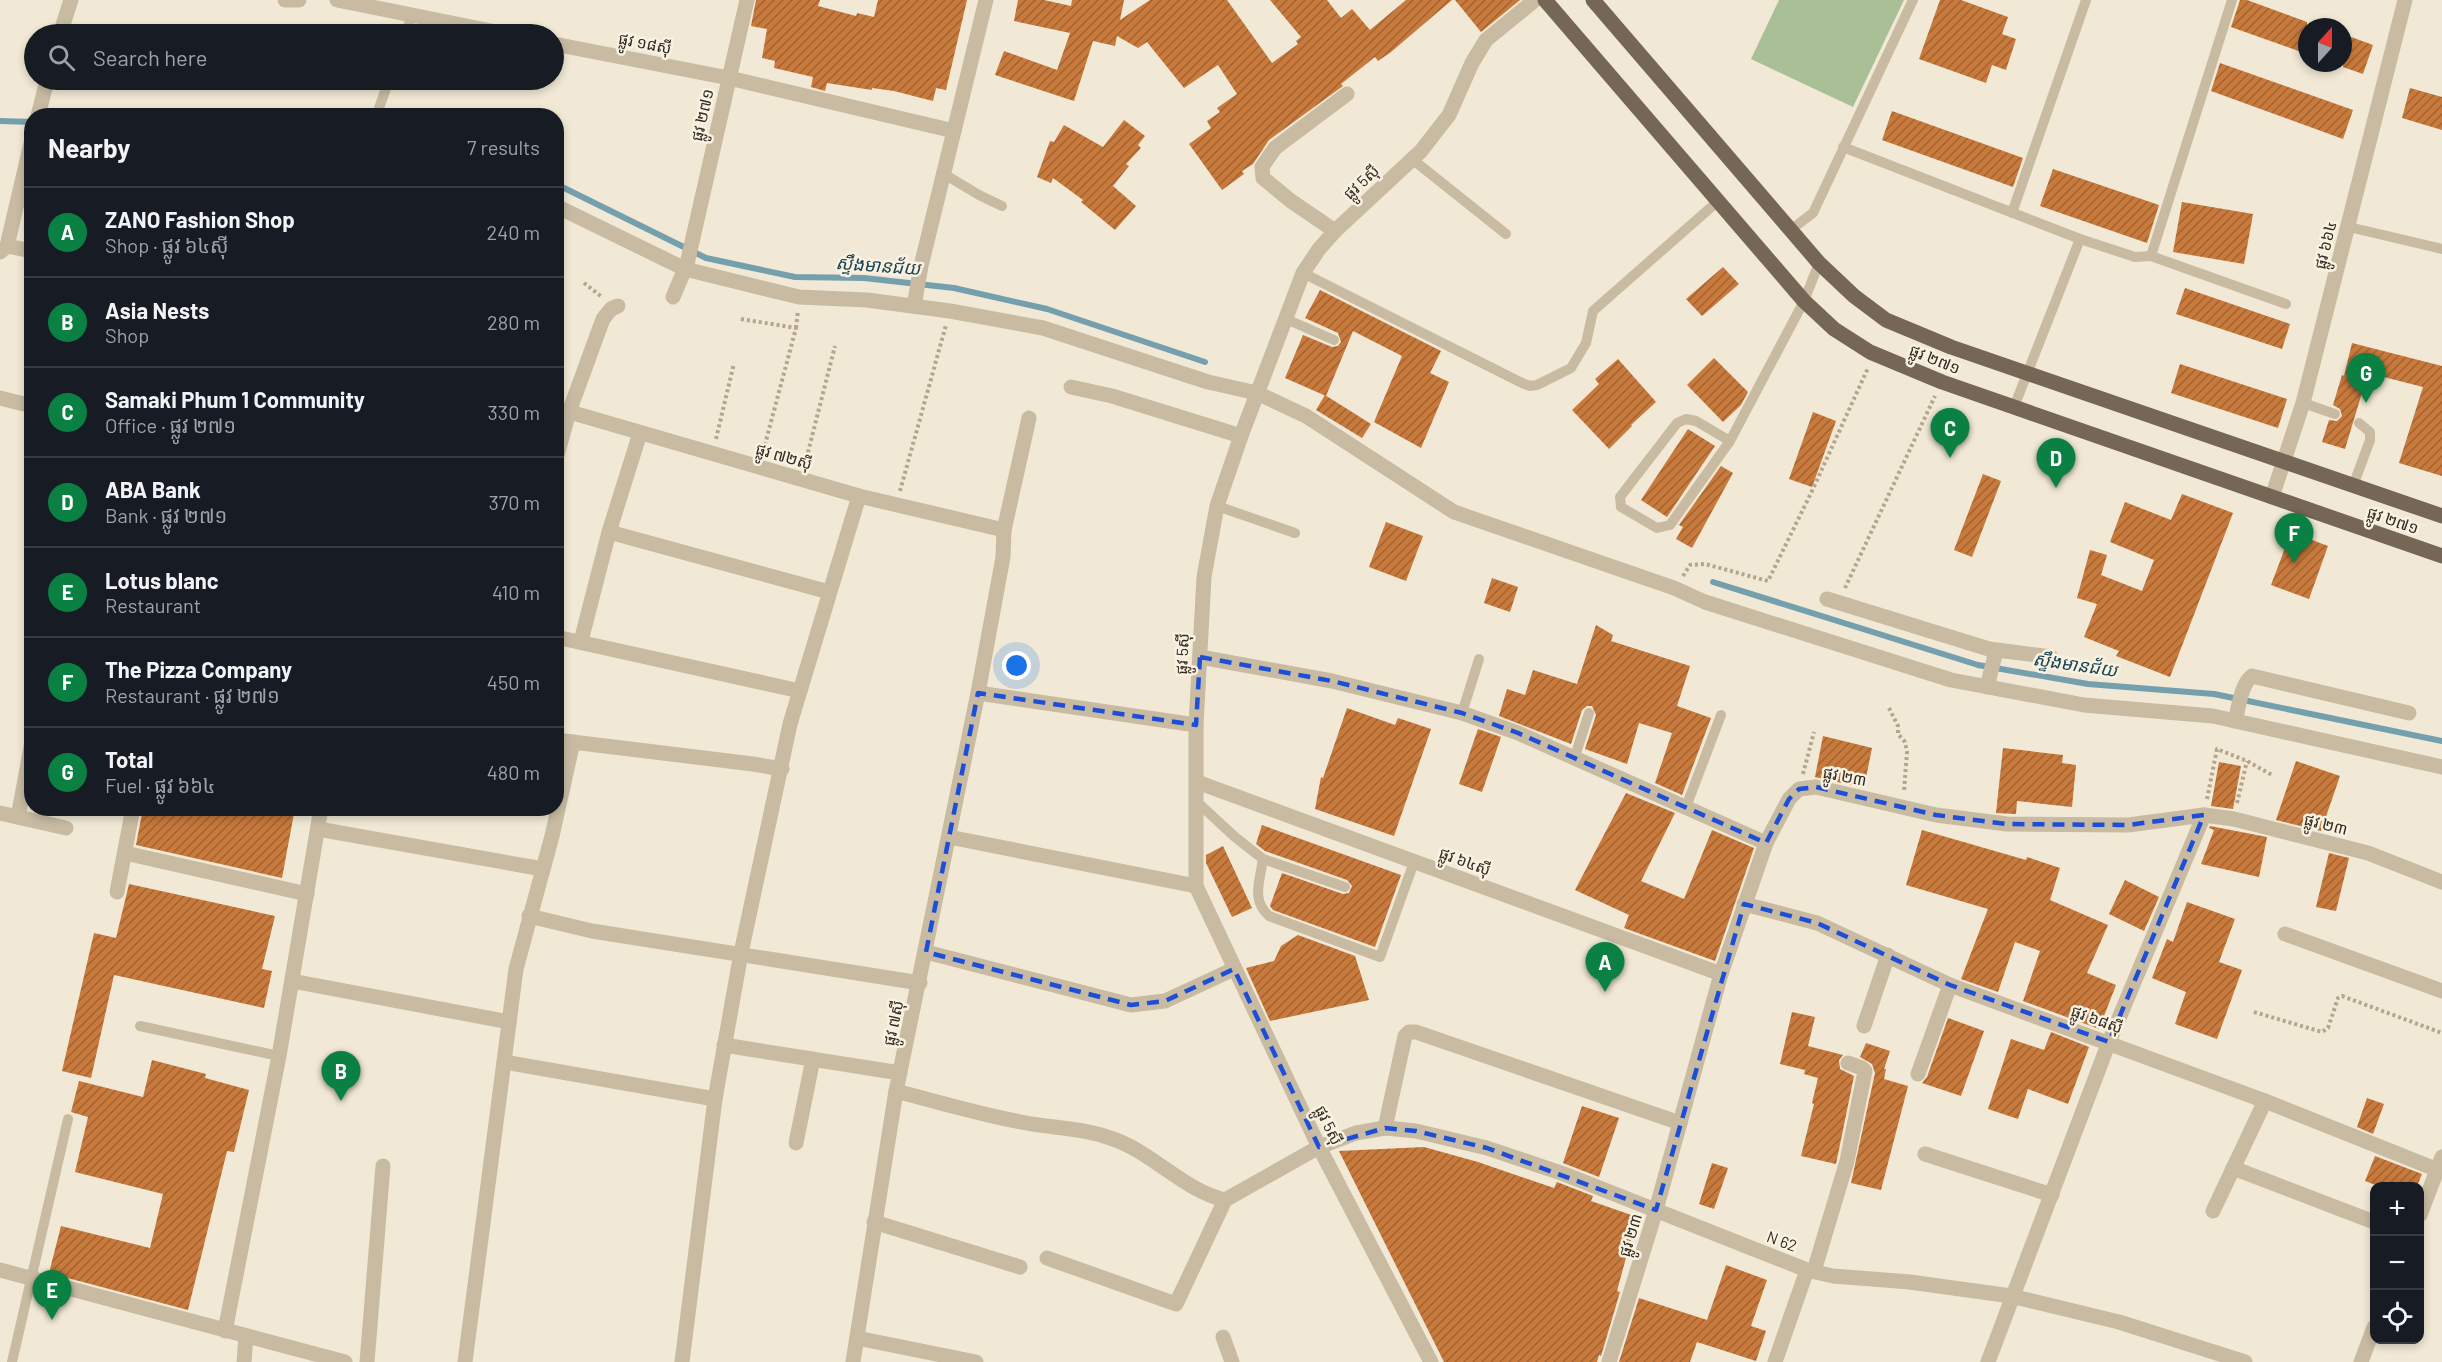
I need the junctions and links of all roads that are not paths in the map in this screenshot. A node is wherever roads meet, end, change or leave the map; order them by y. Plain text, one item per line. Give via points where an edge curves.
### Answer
1 (285, 0) edge
2 (299, 0) edge
3 (337, 0) edge
4 (747, 0) edge
5 (986, 0) edge
6 (1535, 0) edge
7 (1545, 0) edge
8 (1593, 0) edge
9 (1913, 0) edge
10 (2086, 0) edge
11 (2232, 0) edge
12 (2405, 0) edge
13 (67, 1) edge
14 (412, 16) junction
15 (62, 24) edge
16 (409, 24) edge
17 (454, 24) edge
18 (564, 46) edge
19 (729, 78) junction
20 (44, 90) edge
21 (385, 90) edge
22 (1347, 94) dead end
23 (40, 108) edge
24 (379, 108) dead end
25 (954, 131) junction
26 (1843, 147) junction
27 (1412, 159) junction
28 (24, 169) edge
29 (944, 174) junction
30 (1717, 202) junction
31 (1002, 206) dead end
32 (564, 210) edge
33 (2012, 213) junction
34 (2349, 226) junction
35 (1335, 231) junction
36 (1789, 231) junction
37 (1506, 234) dead end
38 (2080, 239) junction
39 (3, 249) edge
40 (2442, 249) edge
41 (24, 250) edge
42 (2151, 256) junction
43 (1819, 263) junction
44 (686, 267) junction
45 (1304, 273) junction
46 (673, 297) dead end
47 (915, 300) junction
48 (1804, 301) junction
49 (2286, 304) dead end
50 (618, 306) dead end
51 (1286, 319) junction
52 (1334, 340) dead end
53 (2027, 373) junction
54 (1071, 387) dead end
55 (1257, 393) junction
56 (0, 398) edge
57 (2303, 403) junction
58 (24, 404) edge
59 (2014, 407) junction
60 (564, 408) edge
61 (564, 410) edge
62 (2335, 414) dead end
63 (1029, 418) dead end
64 (2359, 423) dead end
65 (640, 433) junction
66 (1241, 436) junction
67 (1730, 441) junction
68 (2284, 461) junction
69 (2353, 486) junction
70 (859, 496) junction
71 (2272, 497) junction
72 (1217, 506) junction
73 (2442, 516) edge
74 (1004, 530) junction
75 (609, 532) junction
76 (1295, 533) dead end
77 (2442, 556) edge
78 (829, 592) junction
79 (1832, 600) road end
80 (564, 638) edge
81 (581, 641) junction
82 (1995, 654) junction
83 (1200, 657) junction
84 (2051, 657) dead end
85 (1479, 658) dead end
86 (1989, 682) junction
87 (800, 691) junction
88 (978, 693) junction
89 (1462, 712) junction
90 (2409, 712) dead end
91 (1589, 713) dead end
92 (1721, 715) dead end
93 (2236, 715) junction
94 (1196, 725) junction
95 (564, 741) edge
96 (573, 742) junction
97 (1574, 759) junction
98 (2442, 767) edge
99 (782, 769) junction
100 (564, 780) edge
101 (1197, 782) junction
102 (24, 785) edge
103 (1197, 801) junction
104 (1686, 807) junction
105 (0, 813) edge
106 (2204, 815) junction
107 (132, 816) edge
108 (320, 816) edge
109 (556, 816) edge
110 (18, 817) junction
111 (66, 828) dead end
112 (318, 829) junction
113 (949, 837) junction
114 (1766, 843) junction
115 (125, 853) junction
116 (1263, 860) junction
117 (1414, 862) junction
118 (543, 869) junction
119 (2442, 882) edge
120 (1196, 886) junction
121 (1345, 887) dead end
122 (117, 892) dead end
123 (307, 894) junction
124 (1744, 904) junction
125 (529, 916) junction
126 (2285, 934) dead end
127 (926, 952) junction
128 (741, 953) junction
129 (1888, 955) junction
130 (1234, 969) junction
131 (1721, 974) junction
132 (292, 981) junction
133 (920, 983) junction
134 (1950, 985) junction
135 (2442, 991) edge
136 (509, 1022) junction
137 (140, 1026) dead end
138 (1864, 1026) dead end
139 (2109, 1042) junction
140 (724, 1045) junction
141 (279, 1056) junction
142 (813, 1059) junction
143 (504, 1062) junction
144 (1848, 1063) dead end
145 (900, 1073) junction
146 (1918, 1074) dead end
147 (896, 1091) junction
148 (715, 1100) junction
149 (2265, 1101) junction
150 (68, 1119) dead end
151 (1680, 1123) junction
152 (1385, 1128) junction
153 (796, 1143) dead end
154 (1319, 1147) junction
155 (1925, 1154) dead end
156 (2440, 1164) edge
157 (383, 1166) dead end
158 (2233, 1168) junction
159 (2052, 1195) junction
160 (1225, 1200) junction
161 (2424, 1205) edge
162 (1656, 1210) junction
163 (2213, 1211) dead end
164 (2370, 1220) edge
165 (874, 1222) junction
166 (1047, 1258) dead end
167 (1020, 1267) dead end
168 (0, 1270) edge
169 (1810, 1270) junction
170 (32, 1279) junction
171 (2011, 1296) junction
172 (225, 1331) junction
173 (246, 1337) junction
174 (1222, 1337) dead end
175 (857, 1338) junction
176 (2370, 1338) edge
177 (12, 1362) edge
178 (244, 1362) edge
179 (345, 1362) edge
180 (367, 1362) edge
181 (465, 1362) edge
182 (682, 1362) edge
183 (853, 1362) edge
184 (976, 1362) edge
185 (1232, 1362) edge
186 (1431, 1362) edge
187 (1610, 1362) edge
188 (1775, 1362) edge
189 (1988, 1362) edge
190 (2245, 1362) edge
191 (2361, 1362) edge

1 - 2 street
3 - 14 street
4 - 19 street, ផ្លូវ ២៧១
5 - 25 street
6 - 27 street, ផ្លូវ 5ស៊ី via 1486,40 1449,115
7 - 30 main road, ផ្លូវ ២៧១
8 - 36 main road, ផ្លូវ ២៧១
9 - 26 lane
10 - 33 lane
11 - 42 lane
12 - 34 street, ផ្លូវ ៦៦៤
13 - 15 street
14 - 16 lane
14 - 17 street
18 - 19 street, ផ្លូវ ១៨ស៊ី
19 - 25 street, ផ្លូវ ១៨ស៊ី
19 - 44 street, ផ្លូវ ២៧១
20 - 23 street
21 - 24 lane
22 - 35 street via 1275,148 1262,167 1263,178
25 - 29 street
26 - 33 lane
26 - 36 lane via 1813,213
27 - 35 street, ផ្លូវ 5ស៊ី
27 - 37 lane
28 - 39 street
29 - 31 lane
29 - 47 street
30 - 45 lane via 1593,311 1586,343 1571,368 1537,385 1522,383
30 - 48 main road, ផ្លូវ ២៧១
32 - 44 street
33 - 38 lane
34 - 40 lane
34 - 57 street, ផ្លូវ ៦៦៤
35 - 45 street, ផ្លូវ 5ស៊ី
36 - 43 main road, ផ្លូវ ២៧១
38 - 42 lane via 2135,257
38 - 53 lane
39 - 41 street
42 - 49 lane
43 - 48 lane
43 - 53 main road, ផ្លូវ ២៧១ via 1886,320
44 - 46 street, ផ្លូវ ២៧១
44 - 47 street via 799,297
45 - 51 street, ផ្លូវ 5ស៊ី
47 - 55 street via 950,311 1043,328 1208,382
48 - 59 main road, ផ្លូវ ២៧១ via 1834,329 1874,354
48 - 67 lane
50 - 60 street via 603,319
51 - 52 lane
51 - 55 street, ផ្លូវ 5ស៊ី
53 - 59 lane
53 - 68 main road, ផ្លូវ ២៧១
54 - 66 street
55 - 66 street, ផ្លូវ 5ស៊ី
55 - 86 street via 1306,416 1454,512 1705,602 1951,680
56 - 58 street
57 - 62 lane
57 - 68 street, ផ្លូវ ៦៦៤
59 - 71 main road, ផ្លូវ ២៧១
61 - 65 street, ផ្លូវ ៧២ស៊ី
63 - 74 street, ផ្លូវ ៧ស៊ី
64 - 69 lane via 2370,432 2370,440
65 - 70 street, ផ្លូវ ៧២ស៊ី
65 - 75 street
66 - 72 street, ផ្លូវ 5ស៊ី
67 - 67 lane via 1696,421 1686,418 1677,423 1620,497 1621,507 1657,528 1670,525
68 - 69 main road, ផ្លូវ ២៧១
68 - 71 street, ផ្លូវ ៦៦៤
69 - 73 main road, ផ្លូវ ២៧១
70 - 74 street, ផ្លូវ ៧២ស៊ី
70 - 78 street
71 - 77 main road, ផ្លូវ ២៧១
72 - 76 lane
72 - 83 street, ផ្លូវ 5ស៊ី via 1203,577
74 - 88 street, ផ្លូវ ៧ស៊ី via 1003,557
75 - 78 street
75 - 81 street
78 - 87 street
79 - 82 street
80 - 81 street
81 - 87 street
82 - 84 street
82 - 86 street
83 - 89 street via 1332,681
83 - 94 street, ផ្លូវ 5ស៊ី
85 - 89 lane
86 - 93 street via 2084,705
87 - 99 street
88 - 94 street
88 - 113 street, ផ្លូវ ៧ស៊ី
89 - 97 street
90 - 93 street via 2258,676 2248,678
91 - 97 lane
92 - 104 lane
93 - 98 street
94 - 101 street, ផ្លូវ 5ស៊ី
95 - 96 street
96 - 99 street
96 - 100 street
97 - 104 street
99 - 128 street
101 - 103 street, ផ្លូវ 5ស៊ី
101 - 117 street, ផ្លូវ ៦៤ស៊ី
102 - 110 street
103 - 116 lane
103 - 120 street, ផ្លូវ 5ស៊ី
104 - 114 street
105 - 110 street
106 - 114 street, ផ្លូវ ២៣ via 2128,825 2007,824 1936,815 1816,788 1799,789 1789,799
106 - 119 street, ផ្លូវ ២៣ via 2234,819 2368,854
106 - 139 street
107 - 115 street
108 - 112 street
109 - 118 street
110 - 111 street
112 - 118 street
112 - 123 street
113 - 120 street
113 - 127 street, ផ្លូវ ៧ស៊ី
114 - 124 street, ផ្លូវ ២៣
115 - 122 street
115 - 123 street
116 - 117 lane via 1257,899 1269,916 1380,957
116 - 121 lane
117 - 131 street, ផ្លូវ ៦៤ស៊ី
118 - 125 street
120 - 130 street, ផ្លូវ 5ស៊ី
123 - 132 street
124 - 129 street, ផ្លូវ ៦៨ស៊ី via 1817,923
124 - 131 street, ផ្លូវ ២៣
125 - 128 street via 592,931
125 - 136 street
126 - 135 street
127 - 130 street via 1131,1005 1166,1001
127 - 133 street, ផ្លូវ ៧ស៊ី
128 - 133 street
128 - 140 street
129 - 134 street, ផ្លូវ ៦៨ស៊ី
129 - 138 street
130 - 154 street, ផ្លូវ 5ស៊ី
131 - 151 street, ផ្លូវ ២៣
132 - 136 street
132 - 141 street
133 - 145 street, ផ្លូវ ៧ស៊ី
134 - 139 street, ផ្លូវ ៦៨ស៊ី
134 - 146 street
136 - 143 street
137 - 141 lane
139 - 149 street, ផ្លូវ ៦៨ស៊ី
139 - 159 street
140 - 142 street
140 - 148 street
141 - 172 street
142 - 145 street
142 - 153 street
143 - 148 street
143 - 181 street
144 - 169 street via 1865,1071 1847,1161
145 - 147 street, ផ្លូវ ៧ស៊ី
147 - 160 street via 1023,1123 1080,1129 1118,1140 1202,1192
147 - 165 street, ផ្លូវ ៧ស៊ី
148 - 182 street
149 - 156 street, ផ្លូវ ៦៨ស៊ី
149 - 158 street
150 - 170 lane
151 - 152 street via 1409,1032
151 - 162 street, ផ្លូវ ២៣
152 - 154 street, N 62 via 1356,1133
152 - 162 street, N 62 via 1416,1131 1487,1148
154 - 160 street, N 62
154 - 186 street, ផ្លូវ 5ស៊ី
155 - 159 street
156 - 161 street
157 - 180 street
158 - 163 street
158 - 164 street
159 - 171 street
160 - 166 street via 1176,1304
162 - 169 street, N 62
162 - 187 street, ផ្លូវ ២៣
165 - 167 street
165 - 175 street, ផ្លូវ ៧ស៊ី
168 - 170 street
169 - 171 street, N 62
169 - 188 street
170 - 172 street
170 - 177 lane
171 - 189 street
171 - 190 street, N 62 via 2118,1322
172 - 173 street
173 - 178 street
173 - 179 street
174 - 185 street
175 - 183 street, ផ្លូវ ៧ស៊ី
175 - 184 street
176 - 191 street

